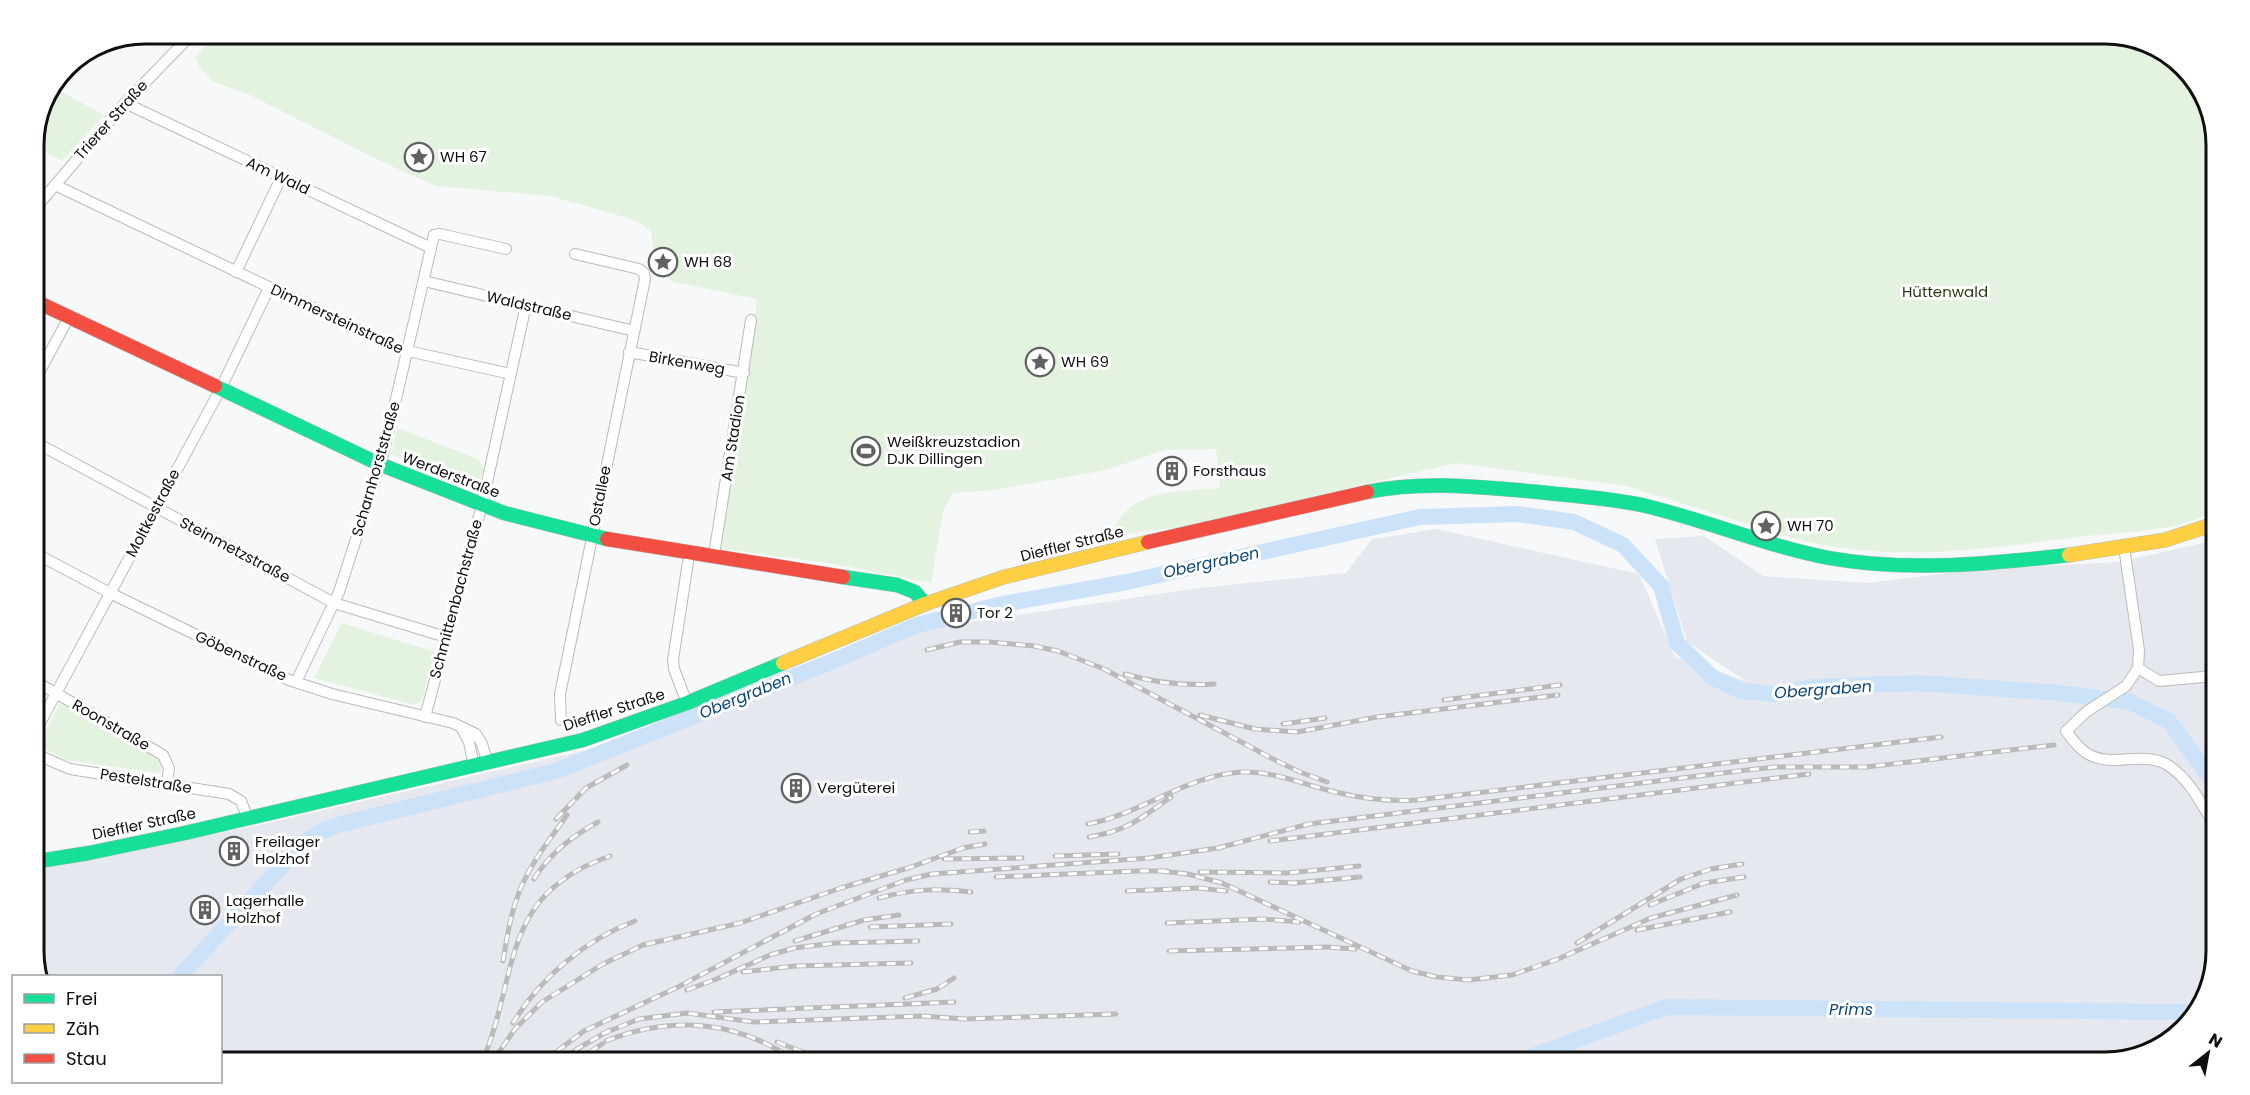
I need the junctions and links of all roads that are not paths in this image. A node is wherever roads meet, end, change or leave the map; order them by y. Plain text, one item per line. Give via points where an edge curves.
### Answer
1 (182, 44) edge
2 (125, 103) junction
3 (281, 178) junction
4 (55, 185) junction
5 (44, 198) edge
6 (431, 248) junction
7 (506, 249) dead end
8 (575, 254) dead end
9 (236, 272) junction
10 (423, 281) junction
11 (268, 288) junction
12 (44, 305) edge
13 (526, 305) junction
14 (69, 317) junction
15 (752, 321) dead end
16 (634, 331) junction
17 (407, 352) junction
18 (629, 352) junction
19 (44, 364) edge
20 (744, 373) junction
21 (511, 374) junction
22 (220, 390) junction
23 (44, 447) edge
24 (380, 464) junction
25 (482, 505) junction
26 (156, 508) junction
27 (2206, 527) edge
28 (592, 537) junction
29 (2124, 547) junction
30 (714, 555) junction
31 (44, 558) edge
32 (688, 562) dead end
33 (888, 584) junction
34 (110, 593) junction
35 (334, 603) junction
36 (925, 604) junction
37 (910, 610) junction
38 (446, 638) junction
39 (2138, 668) junction
40 (2206, 676) edge
41 (296, 682) junction
42 (44, 686) edge
43 (56, 692) junction
44 (687, 703) junction
45 (44, 715) edge
46 (425, 717) junction
47 (561, 720) dead end
48 (461, 728) junction
49 (44, 758) edge
50 (488, 763) junction
51 (474, 766) junction
52 (167, 783) junction
53 (2206, 812) edge
54 (248, 819) junction
55 (44, 860) edge

1 - 2 street, Trierer Straße
2 - 3 street, Am Wald
2 - 4 street, Trierer Straße
3 - 6 street, Am Wald
3 - 9 street
4 - 5 street, Trierer Straße
4 - 9 street, Dimmersteinstraße
6 - 7 street via 436,234
6 - 10 street, Scharnhorststraße
8 - 16 street, Ostallee via 644,273
9 - 11 street, Dimmersteinstraße
10 - 13 street, Waldstraße
10 - 17 street, Scharnhorststraße
11 - 17 street, Dimmersteinstraße
11 - 22 street, Moltkestraße
12 - 14 main road, Werderstraße
13 - 16 street, Waldstraße
13 - 21 street, Schmittenbachstraße
14 - 19 street
14 - 22 main road, Werderstraße
15 - 20 street, Am Stadion
16 - 18 street, Ostallee
17 - 21 street, Dimmersteinstraße
17 - 24 street, Scharnhorststraße
18 - 20 street, Birkenweg
18 - 28 street, Ostallee
20 - 30 street, Am Stadion
21 - 25 street, Schmittenbachstraße
22 - 24 main road, Werderstraße
22 - 26 street, Moltkestraße
23 - 26 street, Steinmetzstraße
24 - 25 main road, Werderstraße
24 - 35 street, Scharnhorststraße
25 - 28 main road, Werderstraße
25 - 38 street, Schmittenbachstraße
26 - 34 street, Moltkestraße
26 - 35 street, Steinmetzstraße
27 - 29 main road, Dieffler Straße via 2170,539
28 - 30 main road, Werderstraße
28 - 47 street, Ostallee via 560,694
29 - 36 main road, Dieffler Straße via 1958,564 1865,563 1801,552 1619,499 1446,484 1410,485 1057,563
29 - 39 street via 2139,650
30 - 33 main road, Werderstraße
31 - 34 street, Göbenstraße
32 - 44 street via 674,660
33 - 36 main road, Werderstraße via 915,592
33 - 37 main road
34 - 41 street, Göbenstraße
34 - 43 street, Moltkestraße
35 - 38 street, Steinmetzstraße
35 - 41 street, Scharnhorststraße
36 - 37 main road, Dieffler Straße
37 - 44 main road, Dieffler Straße
38 - 46 street, Schmittenbachstraße
39 - 40 street via 2159,681
39 - 53 street via 2126,686 2086,712 2066,731 2086,753 2097,758 2142,758 2166,764 2189,784
41 - 46 street, Göbenstraße
42 - 43 street, Roonstraße
43 - 45 street, Moltkestraße
43 - 52 street, Roonstraße via 163,755 169,768
44 - 50 main road, Dieffler Straße via 583,740
46 - 48 street, Göbenstraße
48 - 50 street, Göbenstraße via 478,737
48 - 51 street via 469,742
49 - 52 street, Pestelstraße via 70,769
50 - 51 main road, Dieffler Straße
51 - 54 main road, Dieffler Straße
52 - 54 street, Pestelstraße via 236,797
54 - 55 main road, Dieffler Straße

